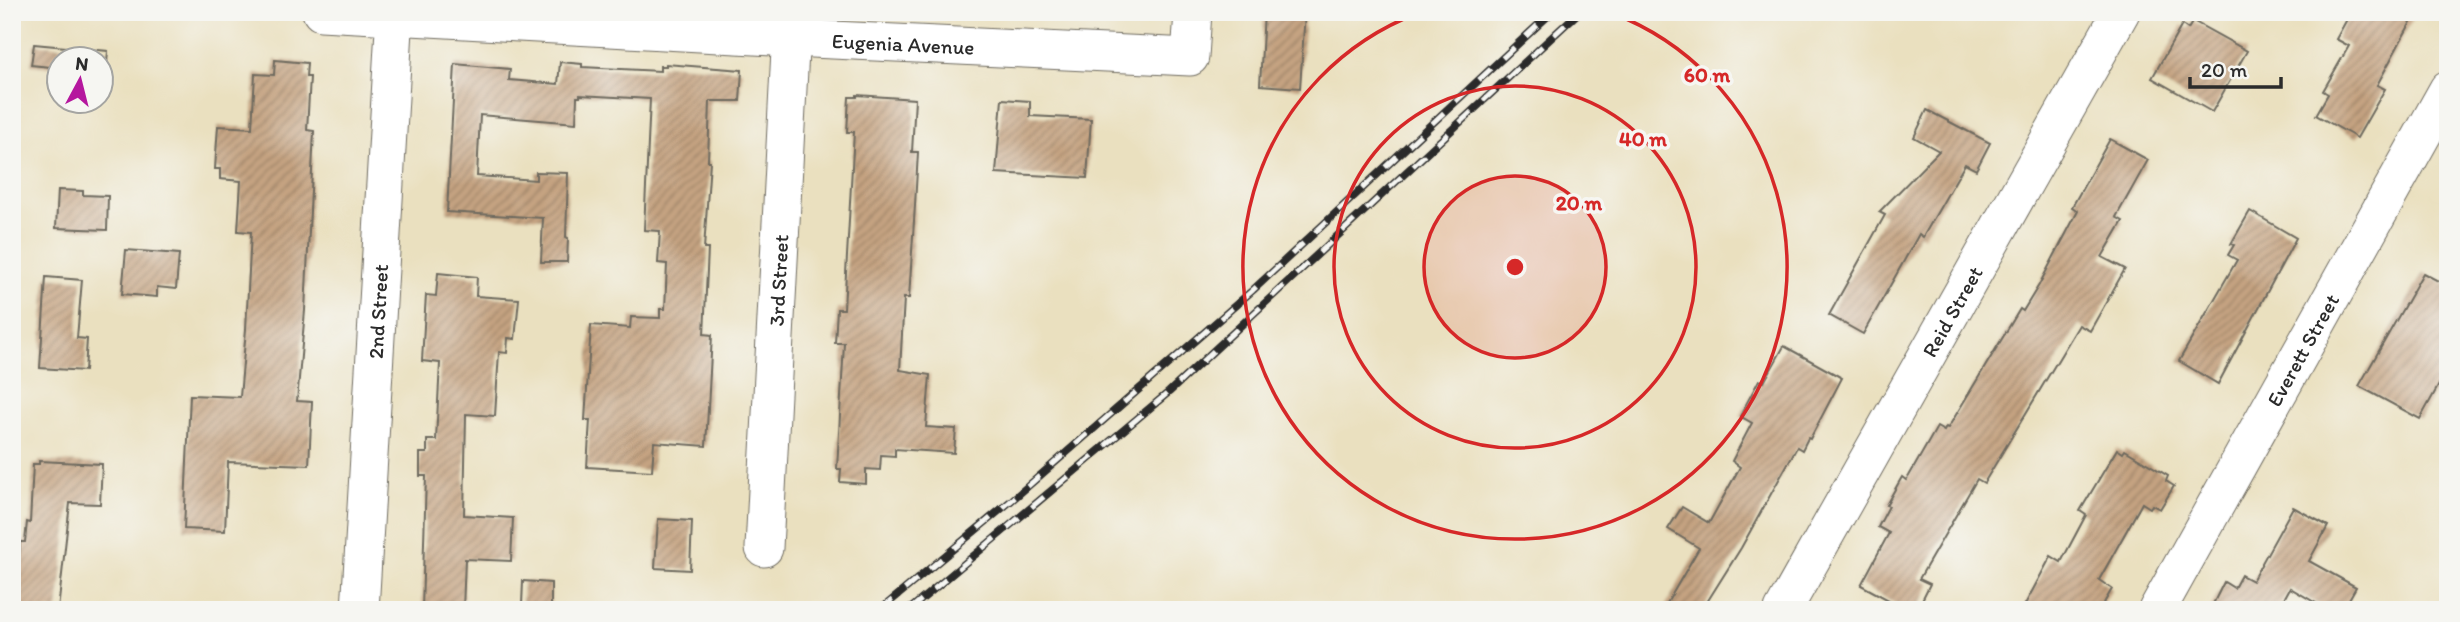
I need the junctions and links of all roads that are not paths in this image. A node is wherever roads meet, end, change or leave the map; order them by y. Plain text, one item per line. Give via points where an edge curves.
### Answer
1 (321, 12) edge
2 (1193, 12) edge
3 (2121, 12) edge
4 (395, 14) edge
5 (792, 25) edge
6 (2448, 89) edge
7 (764, 548) dead end
8 (359, 610) edge
9 (1783, 610) edge
10 (2157, 610) edge

1 - 4 street, Eugenia Avenue
2 - 5 street, Eugenia Avenue via 1190,57
3 - 9 street, Reid Street
4 - 5 street, Eugenia Avenue
4 - 8 street, 2nd Street
5 - 7 street, 3rd Street
6 - 10 street, Everett Street

